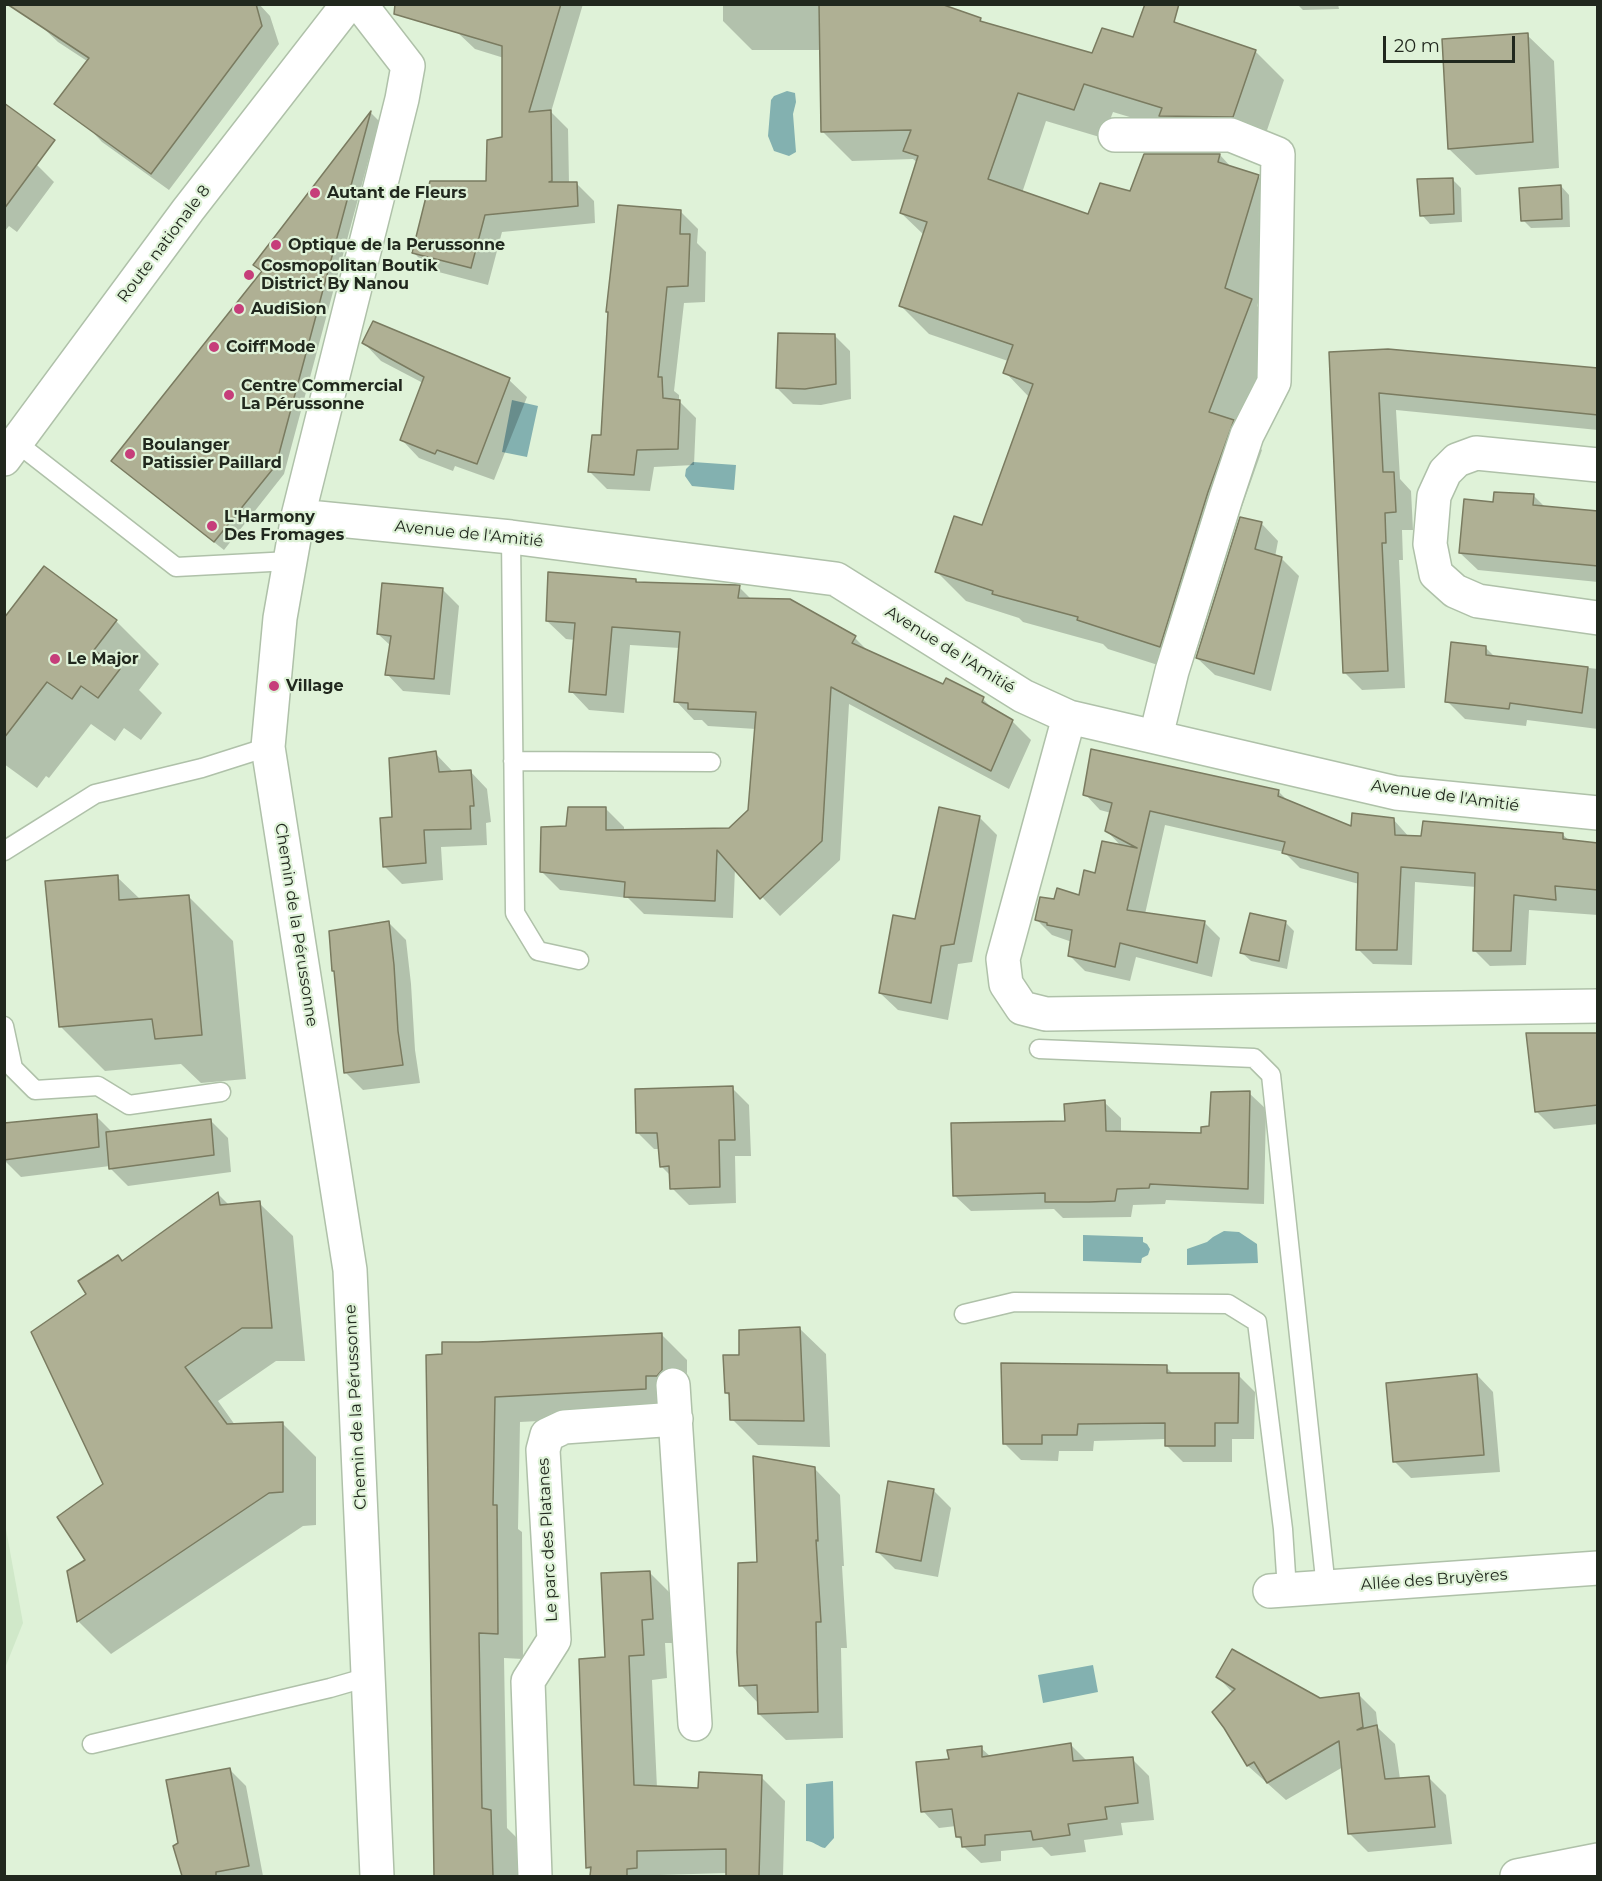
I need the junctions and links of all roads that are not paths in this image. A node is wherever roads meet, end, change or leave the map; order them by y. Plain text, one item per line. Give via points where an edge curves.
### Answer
1 (348, 4) edge
2 (360, 4) edge
3 (1115, 135) dead end
4 (10, 451) edge
5 (1598, 465) edge
6 (298, 516) junction
7 (511, 537) junction
8 (290, 561) junction
9 (1598, 618) edge
10 (1069, 717) junction
11 (1156, 736) junction
12 (268, 747) junction
13 (513, 761) junction
14 (711, 762) dead end
15 (1598, 813) edge
16 (4, 851) edge
17 (579, 960) dead end
18 (1598, 1006) edge
19 (4, 1026) edge
20 (1039, 1049) dead end
21 (221, 1092) dead end
22 (964, 1314) dead end
23 (673, 1385) dead end
24 (676, 1419) junction
25 (1598, 1568) edge
26 (1326, 1588) junction
27 (1278, 1591) joint
28 (368, 1677) junction
29 (695, 1724) dead end
30 (92, 1744) dead end
31 (1598, 1860) edge
32 (377, 1876) edge
33 (535, 1876) edge
34 (1517, 1876) edge

1 - 4 street, Route nationale 8 via 188,210
2 - 6 street, Chemin de la Pérussonne via 408,66
3 - 11 street via 1231,135 1278,154 1274,382 1247,435 1229,487
4 - 8 lane via 176,567
5 - 9 street via 1476,453 1456,460 1445,472 1434,496 1430,544 1436,574 1455,591 1479,601
6 - 7 street, Avenue de l'Amitié
6 - 8 street, Chemin de la Pérussonne
7 - 10 street, Avenue de l'Amitié via 836,579 1023,696
7 - 13 lane
8 - 12 street, Chemin de la Pérussonne via 280,618
10 - 11 street, Avenue de l'Amitié
10 - 18 street via 1003,959 1006,984 1022,1008 1046,1014
11 - 15 street, Avenue de l'Amitié via 1396,793
12 - 16 lane via 95,794
12 - 28 street, Chemin de la Pérussonne via 350,1270
13 - 14 lane
13 - 17 lane via 515,914 538,951
19 - 21 lane via 13,1068 34,1090 98,1086 129,1105
20 - 26 lane via 1254,1058 1270,1075
22 - 27 lane via 1014,1302 1228,1304 1257,1322 1283,1529
23 - 24 street
24 - 29 street
24 - 33 street, Le parc des Platanes via 564,1427 547,1435 543,1450 554,1640 528,1681
25 - 26 street, Allée des Bruyères
26 - 27 street, Allée des Bruyères
28 - 30 lane
28 - 32 street, Chemin de la Pérussonne
31 - 34 street

